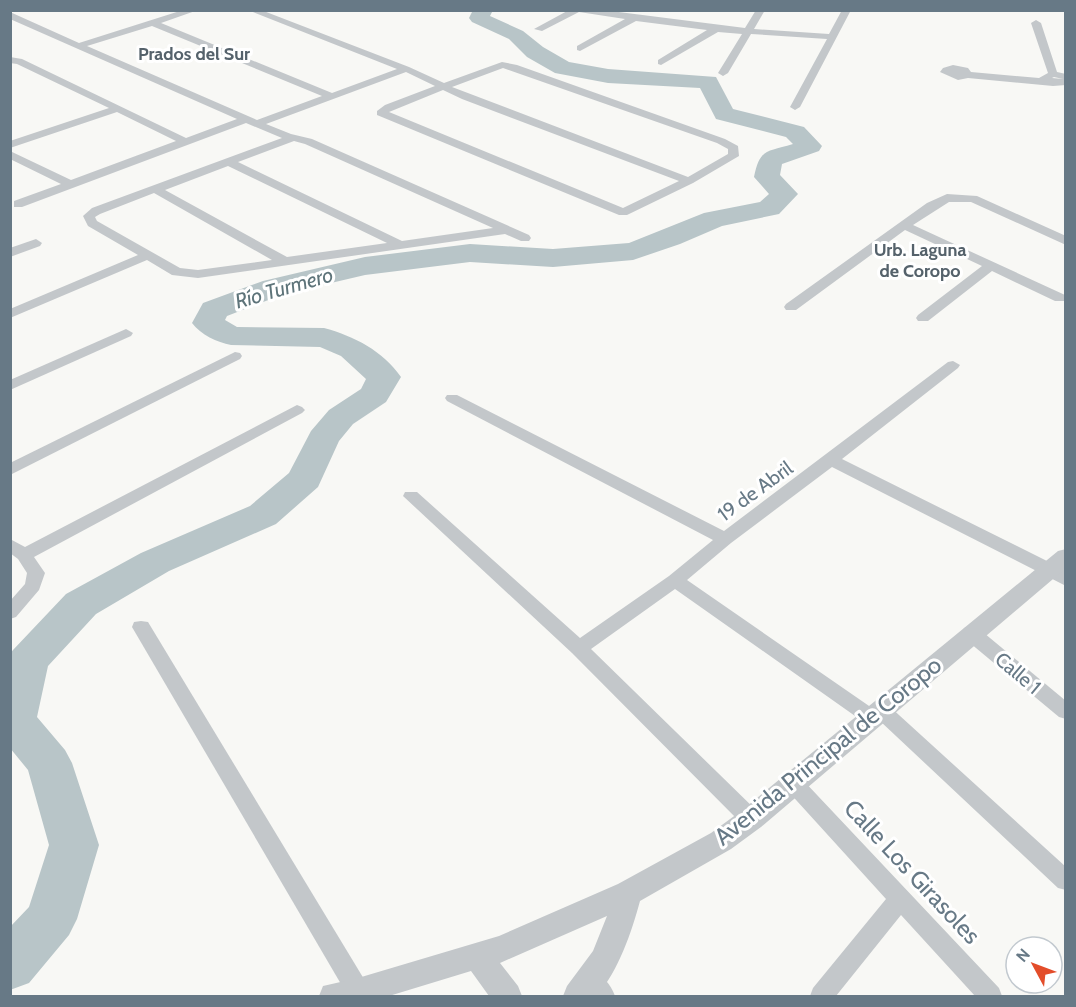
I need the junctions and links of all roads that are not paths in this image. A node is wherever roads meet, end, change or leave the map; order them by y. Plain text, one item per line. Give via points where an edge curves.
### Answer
1 (194, 10) edge
2 (252, 10) edge
3 (579, 10) edge
4 (670, 10) edge
5 (761, 10) edge
6 (847, 10) edge
7 (10, 15) edge
8 (634, 18) junction
9 (659, 22) junction
10 (153, 23) junction
11 (1036, 23) dead end
12 (539, 29) dead end
13 (716, 29) junction
14 (748, 30) junction
15 (831, 37) junction
16 (78, 46) junction
17 (580, 48) dead end
18 (10, 60) edge
19 (662, 63) dead end
20 (406, 69) junction
21 (723, 73) dead end
22 (968, 73) dead end
23 (1048, 77) junction
24 (1065, 77) edge
25 (1065, 82) edge
26 (446, 86) junction
27 (331, 96) junction
28 (795, 107) dead end
29 (117, 109) junction
30 (253, 121) junction
31 (293, 138) junction
32 (184, 141) junction
33 (10, 145) edge
34 (10, 154) edge
35 (229, 162) junction
36 (689, 181) junction
37 (70, 184) junction
38 (155, 189) junction
39 (18, 204) dead end
40 (904, 225) junction
41 (507, 230) junction
42 (525, 238) dead end
43 (1065, 241) edge
44 (36, 243) dead end
45 (400, 245) junction
46 (10, 253) edge
47 (148, 255) junction
48 (286, 262) junction
49 (991, 266) junction
50 (1060, 298) dead end
51 (791, 307) dead end
52 (10, 314) edge
53 (923, 318) dead end
54 (126, 333) dead end
55 (235, 356) dead end
56 (953, 365) dead end
57 (10, 386) edge
58 (452, 398) dead end
59 (297, 410) dead end
60 (831, 460) junction
61 (10, 470) edge
62 (411, 496) dead end
63 (725, 538) junction
64 (17, 550) edge
65 (1061, 569) edge
66 (675, 580) junction
67 (10, 614) edge
68 (141, 627) dead end
69 (971, 633) junction
70 (579, 648) junction
71 (1065, 712) edge
72 (876, 714) junction
73 (794, 784) junction
74 (751, 819) junction
75 (1065, 881) edge
76 (628, 892) junction
77 (900, 899) junction
78 (477, 956) junction
79 (591, 991) edge
80 (346, 994) edge
81 (507, 996) edge
82 (822, 996) edge
83 (990, 996) edge

1 - 10 street
2 - 20 street
3 - 8 street
3 - 12 street
4 - 9 street
5 - 14 street
6 - 15 street
7 - 16 street
8 - 9 street
8 - 17 street
9 - 13 street
10 - 16 street
10 - 27 street
11 - 23 street
13 - 14 street
13 - 19 street
14 - 15 street
14 - 21 street
15 - 28 street
16 - 30 street
18 - 29 street
20 - 26 street
20 - 27 street
22 - 23 street
23 - 24 street
23 - 25 street
26 - 36 street
26 - 36 street via 493,67 514,67 734,148 734,156
26 - 36 street via 381,112 614,211 634,209
27 - 30 street
29 - 32 street
29 - 33 street
30 - 31 street
30 - 32 street
31 - 35 street
31 - 41 street via 308,141
32 - 37 street
34 - 37 street
35 - 38 street
35 - 45 street
37 - 39 street
38 - 47 street via 89,216 92,223
38 - 48 street
40 - 43 street via 942,199 960,197 986,204
40 - 49 street
40 - 51 street
41 - 42 street
41 - 45 street
44 - 46 street
45 - 48 street
47 - 48 street via 177,273 198,274
47 - 52 street
49 - 50 street
49 - 53 street
54 - 57 street
55 - 61 street
56 - 60 street, 19 de Abril
58 - 63 street
59 - 64 street
60 - 63 street, 19 de Abril
60 - 65 street
62 - 70 street
63 - 66 street, 19 de Abril
64 - 67 street via 34,566 36,581
65 - 69 street, Avenida Principal de Coropo
66 - 70 street, 19 de Abril
66 - 72 street
68 - 80 street
69 - 71 street, Calle 1
69 - 72 street, Avenida Principal de Coropo
70 - 74 street
72 - 73 street, Avenida Principal de Coropo
72 - 75 street
73 - 74 street, Avenida Principal de Coropo
73 - 77 street, Calle Los Girasoles
74 - 76 street, Avenida Principal de Coropo via 721,841
76 - 78 street, Avenida Principal de Coropo via 504,948
76 - 79 street via 615,938
77 - 82 street
77 - 83 street, Calle Los Girasoles
78 - 80 street, Avenida Principal de Coropo
78 - 81 street

